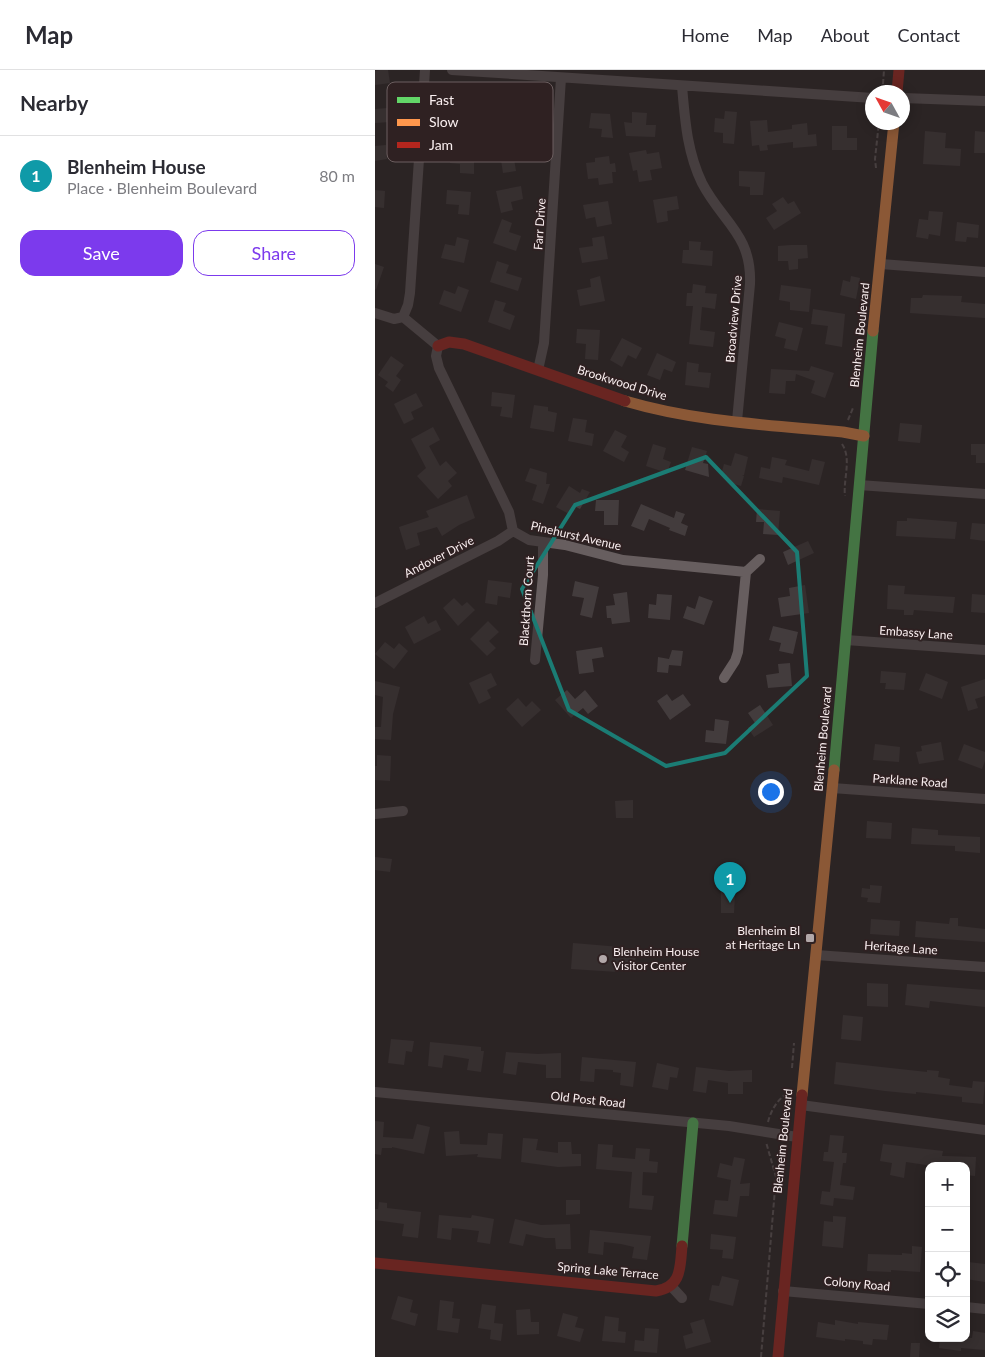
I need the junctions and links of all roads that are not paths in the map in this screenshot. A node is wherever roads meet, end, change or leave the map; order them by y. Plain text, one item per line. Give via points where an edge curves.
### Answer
1 (425, 70) edge
2 (430, 70) edge
3 (452, 70) edge
4 (899, 70) edge
5 (561, 78) junction
6 (898, 85) edge
7 (682, 86) junction
8 (865, 97) edge
9 (910, 98) edge
10 (985, 101) edge
11 (893, 130) edge
12 (419, 162) edge
13 (881, 264) junction
14 (985, 272) edge
15 (375, 313) edge
16 (403, 317) junction
17 (438, 346) junction
18 (538, 370) junction
19 (737, 421) junction
20 (864, 436) junction
21 (859, 485) junction
22 (985, 494) edge
23 (513, 532) junction
24 (543, 543) junction
25 (760, 559) dead end
26 (746, 572) junction
27 (375, 603) edge
28 (846, 640) junction
29 (985, 650) edge
30 (535, 660) dead end
31 (724, 678) dead end
32 (832, 788) junction
33 (985, 800) edge
34 (403, 811) dead end
35 (375, 814) edge
36 (816, 955) junction
37 (985, 967) edge
38 (375, 1092) edge
39 (801, 1105) junction
40 (693, 1123) junction
41 (985, 1130) edge
42 (797, 1137) junction
43 (375, 1263) edge
44 (671, 1286) junction
45 (783, 1291) junction
46 (682, 1298) dead end
47 (925, 1304) edge
48 (970, 1307) edge
49 (985, 1309) edge
50 (778, 1357) edge

1 - 2 street
3 - 5 street
4 - 6 main road
5 - 7 street
5 - 18 street, Farr Drive via 544,343
7 - 8 street
7 - 19 street, Broadview Drive via 685,128 694,164 713,200 741,239 750,264
9 - 10 street
11 - 13 main road, Blenheim Boulevard
12 - 16 street via 410,293
13 - 14 street
13 - 20 main road, Blenheim Boulevard
15 - 16 street via 394,319
16 - 17 street
17 - 18 main road, Brookwood Drive via 449,342 464,344
17 - 23 street, Pinehurst Avenue via 439,368 509,512
18 - 19 main road, Brookwood Drive via 657,410
19 - 20 main road, Brookwood Drive
20 - 21 main road, Blenheim Boulevard
21 - 22 street
21 - 28 main road, Blenheim Boulevard
23 - 24 street, Pinehurst Avenue
23 - 27 street, Andover Drive
24 - 26 street, Pinehurst Avenue via 565,545 623,560
24 - 30 street, Blackthorn Court
25 - 26 street
26 - 31 street via 738,652
28 - 29 street, Embassy Lane
28 - 32 main road, Blenheim Boulevard
32 - 33 street, Parklane Road
32 - 36 main road, Blenheim Boulevard
34 - 35 street
36 - 37 street, Heritage Lane
36 - 39 main road, Blenheim Boulevard
38 - 40 street, Old Post Road
39 - 41 street
39 - 42 main road, Blenheim Boulevard
40 - 42 street, Old Post Road
40 - 44 main road, Spring Lake Terrace via 680,1270
42 - 45 main road, Blenheim Boulevard
43 - 44 main road, Spring Lake Terrace via 656,1291
44 - 46 street
45 - 47 street, Colony Road
45 - 50 main road, Blenheim Boulevard
48 - 49 street

